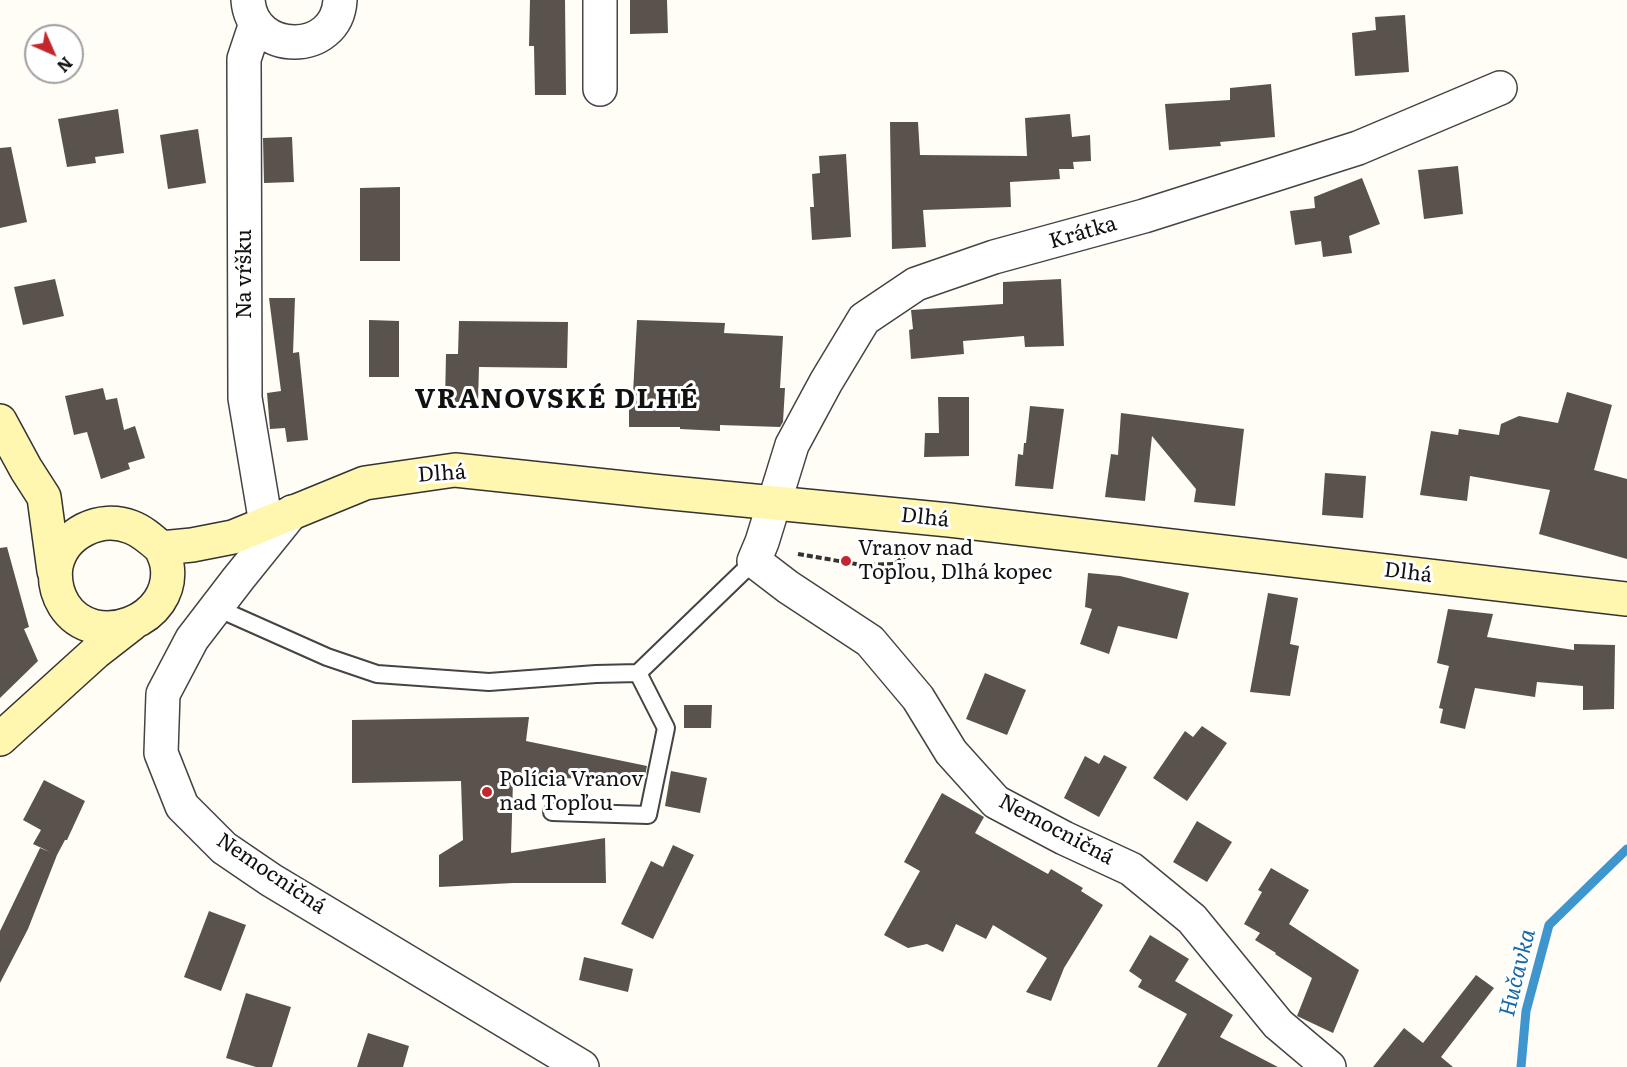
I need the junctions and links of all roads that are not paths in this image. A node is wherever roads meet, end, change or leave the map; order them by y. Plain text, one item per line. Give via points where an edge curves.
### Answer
1 (340, 0) edge
2 (600, 0) edge
3 (252, 12) edge
4 (1500, 88) dead end
5 (600, 89) dead end
6 (0, 421) edge
7 (44, 497) junction
8 (774, 502) junction
9 (279, 518) junction
10 (110, 523) junction
11 (233, 537) junction
12 (161, 548) junction
13 (753, 561) junction
14 (55, 574) junction
15 (238, 579) junction
16 (163, 595) junction
17 (1627, 599) edge
18 (229, 614) junction
19 (76, 620) junction
20 (135, 623) junction
21 (638, 673) junction
22 (70, 674) junction
23 (0, 739) edge
24 (552, 812) dead end
25 (582, 1067) edge
26 (1329, 1067) edge

1 - 3 street via 332,24 319,36 302,43 268,36
2 - 5 street
3 - 9 street, Na vŕšku via 244,59 245,398
4 - 8 street, Krátka via 1358,148 916,284 864,319 792,445
6 - 7 street
7 - 10 street
7 - 14 street
8 - 9 street, Dlhá via 455,470 365,483
8 - 13 street
8 - 17 street, Dlhá
9 - 11 street, Dlhá
9 - 15 street
10 - 12 street via 130,527
10 - 14 street via 71,537 59,554
11 - 12 street
11 - 15 street via 247,541 250,551
11 - 16 street
12 - 16 street via 168,578
13 - 21 lane
13 - 26 street, Nemocničná via 870,640 918,698 951,752 996,802 1131,869 1192,919 1278,1024
14 - 19 street via 60,599
15 - 18 street, Nemocničná
16 - 20 street
18 - 21 lane via 327,657 377,674 489,682
18 - 25 street, Nemocničná via 192,639 163,694 161,753 182,806 224,848 271,880
19 - 20 street via 101,628
19 - 22 street via 77,645
20 - 22 street
21 - 24 lane via 666,728 648,815
22 - 23 street

